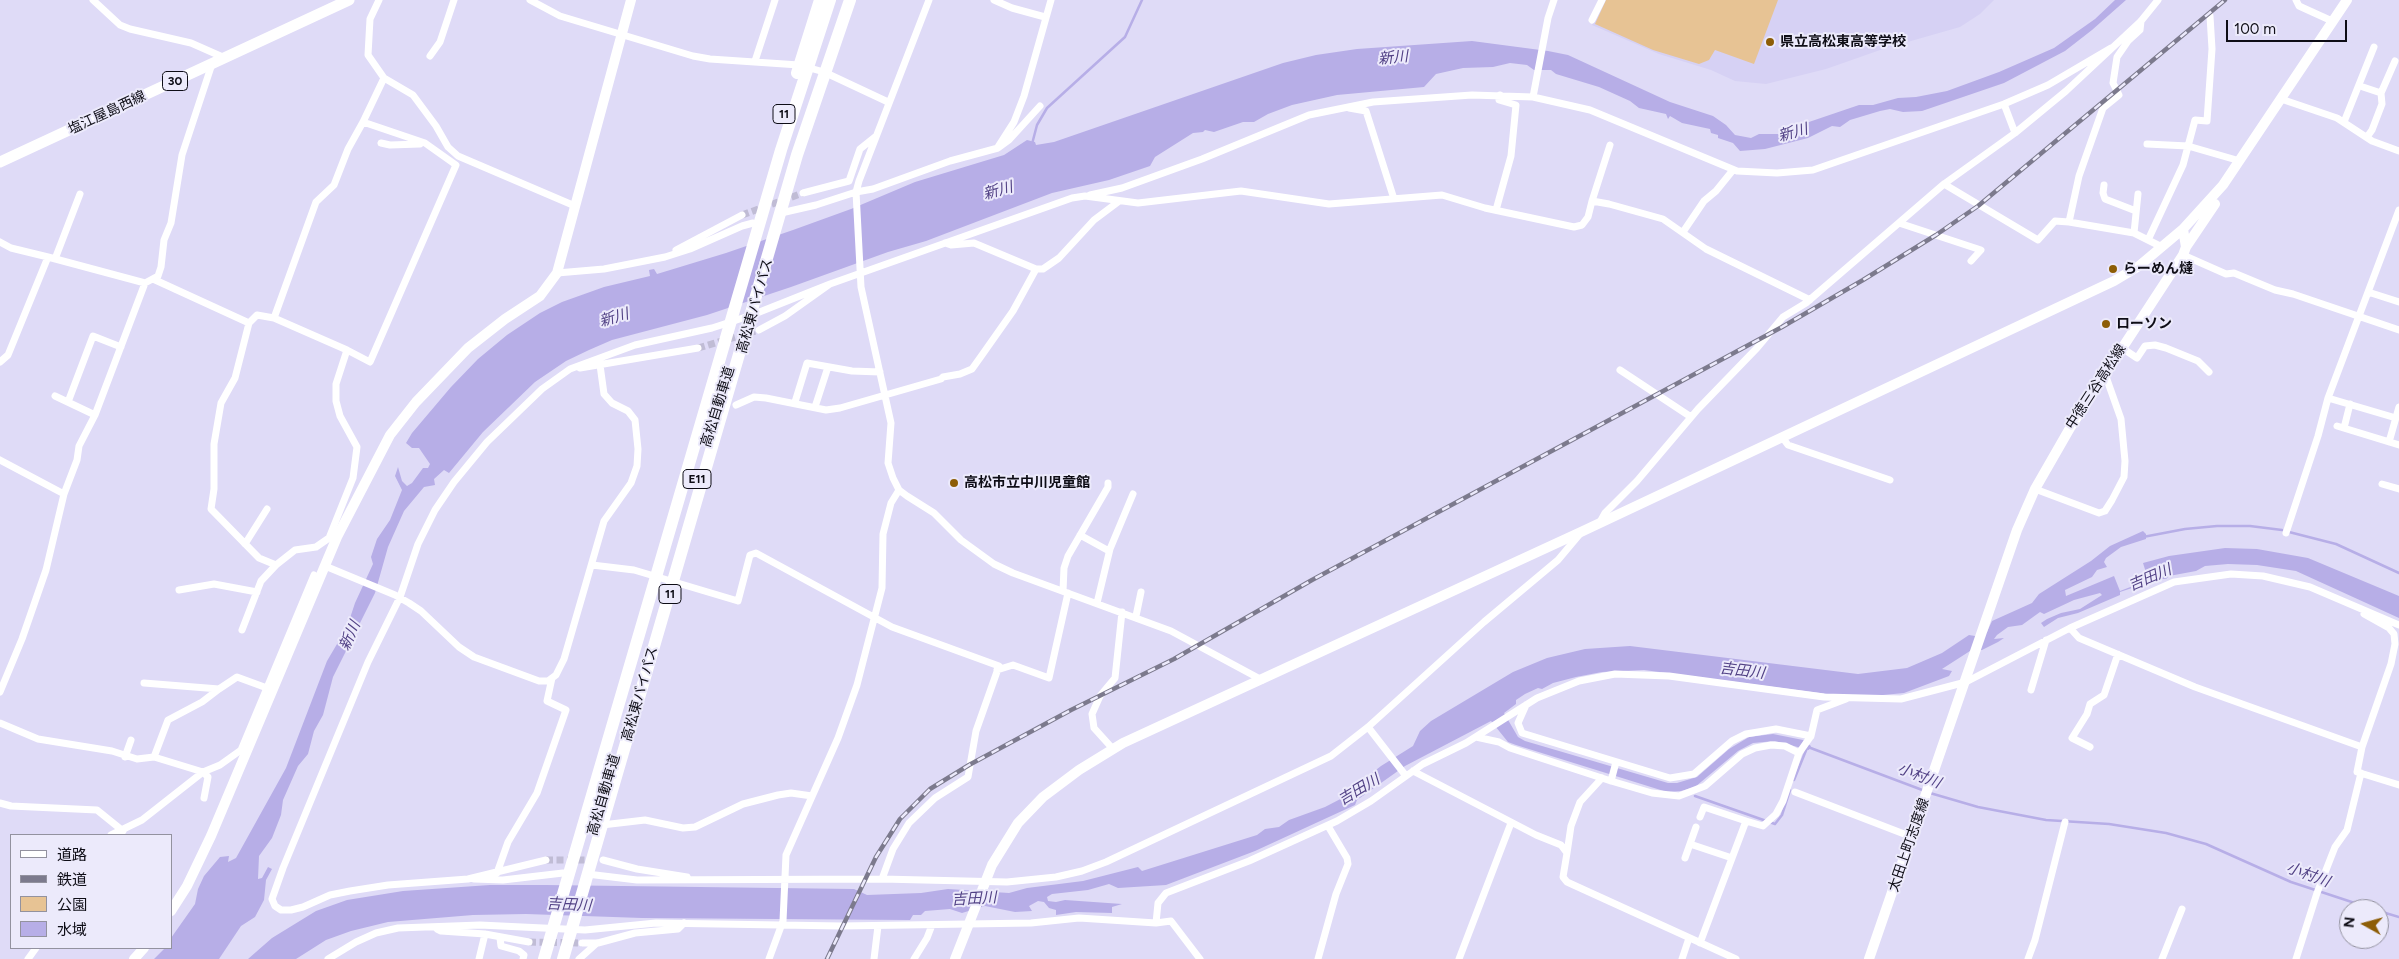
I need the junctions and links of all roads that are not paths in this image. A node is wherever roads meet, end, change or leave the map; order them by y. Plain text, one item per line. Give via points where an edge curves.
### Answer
1 (93, 0) edge
2 (349, 0) edge
3 (379, 0) edge
4 (454, 0) edge
5 (530, 0) edge
6 (631, 0) edge
7 (775, 0) edge
8 (820, 0) edge
9 (830, 0) edge
10 (843, 0) edge
11 (850, 0) edge
12 (929, 0) edge
13 (994, 0) edge
14 (1050, 0) edge
15 (1554, 0) edge
16 (1602, 0) edge
17 (2158, 0) edge
18 (2296, 0) edge
19 (2347, 0) edge
20 (2210, 16) dead end
21 (1046, 17) junction
22 (1592, 20) dead end
23 (2141, 21) junction
24 (2332, 21) junction
25 (621, 34) junction
26 (2374, 47) dead end
27 (2111, 48) junction
28 (430, 56) dead end
29 (225, 58) junction
30 (755, 61) junction
31 (2395, 61) dead end
32 (212, 64) junction
33 (799, 65) junction
34 (824, 72) junction
35 (384, 78) junction
36 (2364, 87) dead end
37 (2381, 93) junction
38 (1500, 95) junction
39 (1533, 97) junction
40 (2282, 98) junction
41 (888, 102) junction
42 (2004, 104) junction
43 (1040, 106) dead end
44 (1343, 107) junction
45 (364, 122) junction
46 (2344, 122) junction
47 (2015, 133) junction
48 (875, 137) junction
49 (2367, 137) junction
50 (381, 143) dead end
51 (425, 143) junction
52 (2147, 144) dead end
53 (1610, 145) dead end
54 (2188, 146) junction
55 (998, 148) junction
56 (2399, 151) edge
57 (458, 156) junction
58 (2240, 161) junction
59 (0, 162) edge
60 (1733, 170) junction
61 (1944, 184) junction
62 (2104, 185) dead end
63 (2223, 185) junction
64 (803, 193) tunnel mouth
65 (80, 194) dead end
66 (2138, 194) dead end
67 (856, 195) junction
68 (1085, 196) junction
69 (1394, 199) junction
70 (1592, 201) junction
71 (1118, 202) junction
72 (575, 206) junction
73 (1496, 210) junction
74 (2399, 210) edge
75 (2136, 211) junction
76 (742, 214) tunnel mouth
77 (780, 218) junction
78 (2069, 222) junction
79 (1898, 223) junction
80 (752, 226) junction
81 (2183, 229) junction
82 (1683, 232) junction
83 (2134, 233) junction
84 (2148, 240) junction
85 (0, 242) edge
86 (945, 243) junction
87 (2162, 247) junction
88 (2184, 251) junction
89 (665, 257) junction
90 (52, 258) junction
91 (1971, 261) dead end
92 (1036, 269) junction
93 (860, 272) junction
94 (556, 273) junction
95 (153, 279) junction
96 (145, 283) junction
97 (830, 284) junction
98 (2368, 292) junction
99 (1810, 300) junction
100 (2399, 302) edge
101 (754, 311) junction
102 (2359, 316) junction
103 (274, 318) junction
104 (725, 318) junction
105 (249, 322) junction
106 (760, 330) tunnel mouth
107 (2399, 330) edge
108 (121, 347) junction
109 (698, 348) tunnel mouth
110 (2122, 348) junction
111 (347, 350) junction
112 (0, 362) edge
113 (600, 365) junction
114 (828, 367) junction
115 (570, 370) junction
116 (1620, 370) dead end
117 (880, 372) junction
118 (2209, 372) dead end
119 (2105, 374) junction
120 (886, 394) junction
121 (55, 396) dead end
122 (2328, 398) junction
123 (68, 402) junction
124 (795, 402) junction
125 (736, 404) dead end
126 (2350, 404) junction
127 (2399, 406) edge
128 (815, 407) junction
129 (95, 415) junction
130 (1691, 417) junction
131 (2396, 418) junction
132 (1782, 437) junction
133 (2389, 442) junction
134 (2399, 445) edge
135 (0, 460) edge
136 (1890, 480) dead end
137 (1108, 483) dead end
138 (2382, 484) dead end
139 (2035, 489) junction
140 (2399, 489) edge
141 (899, 490) junction
142 (64, 494) junction
143 (1134, 494) dead end
144 (267, 508) dead end
145 (1600, 522) junction
146 (1582, 531) junction
147 (2286, 533) dead end
148 (1080, 535) junction
149 (246, 544) junction
150 (1109, 551) junction
151 (276, 565) junction
152 (592, 565) junction
153 (328, 568) junction
154 (648, 574) junction
155 (314, 575) dead end
156 (674, 582) junction
157 (179, 590) dead end
158 (257, 592) junction
159 (1066, 592) junction
160 (1140, 592) dead end
161 (398, 596) junction
162 (1097, 603) junction
163 (2360, 607) junction
164 (1122, 612) junction
165 (1136, 616) junction
166 (874, 618) junction
167 (1987, 618) joint
168 (2399, 625) edge
169 (2070, 628) junction
170 (242, 630) dead end
171 (2396, 634) edge
172 (2046, 640) junction
173 (2118, 654) junction
174 (998, 670) junction
175 (552, 678) junction
176 (1262, 680) junction
177 (1966, 682) junction
178 (144, 683) dead end
179 (267, 688) junction
180 (219, 689) junction
181 (2031, 690) dead end
182 (0, 692) edge
183 (1847, 699) junction
184 (1526, 705) junction
185 (0, 723) edge
186 (1368, 728) junction
187 (1479, 735) junction
188 (1809, 737) junction
189 (130, 740) dead end
190 (2090, 747) dead end
191 (2362, 747) junction
192 (1113, 749) junction
193 (1800, 751) junction
194 (125, 757) junction
195 (154, 757) junction
196 (1616, 762) junction
197 (1413, 770) junction
198 (203, 772) junction
199 (2361, 773) junction
200 (1406, 776) junction
201 (1602, 778) junction
202 (1611, 781) junction
203 (2399, 785) edge
204 (1795, 792) dead end
205 (812, 796) junction
206 (204, 798) dead end
207 (0, 803) edge
208 (1700, 817) dead end
209 (1746, 821) junction
210 (1512, 822) junction
211 (2065, 822) dead end
212 (602, 825) junction
213 (1328, 826) junction
214 (1696, 827) dead end
215 (122, 831) junction
216 (114, 834) edge
217 (1912, 837) junction
218 (1690, 844) junction
219 (1567, 853) junction
220 (1685, 858) dead end
221 (1732, 858) junction
222 (546, 860) tunnel mouth
223 (603, 860) tunnel mouth
224 (497, 873) junction
225 (562, 876) junction
226 (586, 878) junction
227 (468, 879) junction
228 (882, 879) junction
229 (712, 880) junction
230 (984, 882) junction
231 (784, 883) junction
232 (172, 909) edge
233 (2182, 909) dead end
234 (969, 922) junction
235 (782, 923) junction
236 (1156, 923) junction
237 (549, 924) junction
238 (684, 924) junction
239 (932, 925) junction
240 (573, 926) junction
241 (878, 926) junction
242 (435, 927) junction
243 (485, 934) junction
244 (500, 938) junction
245 (1689, 938) junction
246 (529, 942) tunnel mouth
247 (582, 943) tunnel mouth
248 (598, 943) junction
249 (1700, 943) junction
250 (143, 949) edge
251 (134, 959) edge
252 (328, 959) edge
253 (479, 959) edge
254 (522, 959) edge
255 (538, 959) edge
256 (544, 959) edge
257 (556, 959) edge
258 (563, 959) edge
259 (579, 959) edge
260 (769, 959) edge
261 (874, 959) edge
262 (914, 959) edge
263 (955, 959) edge
264 (1200, 959) edge
265 (1320, 959) edge
266 (1459, 959) edge
267 (1682, 959) edge
268 (1736, 959) edge
269 (1869, 959) edge
270 (2028, 959) edge
271 (2162, 959) edge
272 (2296, 959) edge

1 - 29 street via 130,29 191,43
2 - 29 main road, 塩江屋島西線 / 30
3 - 35 street via 370,19 368,55
4 - 28 street via 440,42
5 - 25 street via 560,16
6 - 25 street
7 - 30 street
8 - 33 highway, 高松東バイパス / 11
9 - 256 highway, 高松自動車道 / E11 via 781,150
10 - 257 highway, 高松自動車道 / E11 via 793,153
11 - 34 highway, 高松東バイパス / 11
12 - 41 street
13 - 21 street
14 - 21 street
15 - 39 street
16 - 22 street
17 - 23 street
18 - 24 street via 2300,6
19 - 24 street
20 - 54 street via 2212,48 2207,122 2194,120
21 - 55 street via 1024,96 1014,122
23 - 27 street
23 - 78 street via 2140,30 2117,57 2113,83 2119,95 2103,108 2079,176
24 - 40 street
25 - 30 street via 710,59
25 - 72 street
26 - 46 street
27 - 42 street via 2048,84
27 - 47 street
29 - 32 main road, 塩江屋島西線 / 30
30 - 33 street
31 - 37 street
32 - 59 main road, 塩江屋島西線 / 30
32 - 95 street via 182,155 161,267
33 - 34 street
33 - 80 highway, 高松東バイパス / 11
34 - 41 street
34 - 77 highway, 高松東バイパス / 11
35 - 45 street
35 - 57 street via 413,95 448,147
36 - 37 street
37 - 49 street via 2382,104
38 - 39 street
38 - 44 street via 1400,100
38 - 73 street via 1499,100 1516,106 1511,156
39 - 60 street via 1590,110
40 - 46 street
40 - 58 street
41 - 48 street
42 - 47 street
42 - 60 street via 1813,170 1777,173
43 - 55 street
44 - 68 street via 1292,120 1202,159 1122,188
44 - 69 street via 1366,111
45 - 51 street
45 - 103 street via 348,149 334,185 316,202
46 - 49 street
47 - 61 street
48 - 64 street via 860,148 849,181
48 - 67 street
49 - 56 street
50 - 51 street
51 - 57 street via 432,143
51 - 111 street via 456,165 370,362
52 - 54 street
53 - 70 street
54 - 58 street
54 - 84 street via 2173,190
55 - 67 street via 950,161
57 - 72 street
58 - 63 street
60 - 82 street via 1704,201
61 - 78 street via 2038,240 2055,222
61 - 79 street
62 - 75 street via 2105,199
63 - 81 street
63 - 88 street, 中徳三谷高松線 via 2214,206
65 - 90 street
66 - 75 street
67 - 77 street
67 - 93 street
68 - 71 street
68 - 86 street
69 - 71 street via 1329,204 1241,191 1138,203
69 - 73 street via 1442,195
70 - 73 street via 1588,218 1582,225 1574,227
70 - 82 street via 1662,219
71 - 92 street via 1094,220 1059,258 1043,269
72 - 94 street
74 - 98 street
75 - 83 street
76 - 89 street
77 - 101 highway, 高松東バイパス / 11
78 - 83 street
79 - 91 street via 1981,250
79 - 99 street
80 - 89 street via 742,226
80 - 104 highway, 高松東バイパス / 11
81 - 87 street
81 - 88 street
82 - 99 street via 1706,249
83 - 84 street
84 - 87 street
85 - 90 street
86 - 92 street via 974,243
86 - 93 street
87 - 132 street via 2114,281
88 - 102 street via 2226,274 2234,273 2275,290
88 - 110 street, 中徳三谷高松線
89 - 94 street via 604,269
90 - 96 street
90 - 112 street via 8,355
92 - 120 street via 1013,311 972,369
93 - 97 street
93 - 117 street
94 - 153 street via 540,296 468,348 416,402 390,435 365,481
95 - 96 street
95 - 105 street
96 - 108 street
97 - 101 street
97 - 106 street
98 - 100 street
98 - 102 street
99 - 130 street via 1783,317
101 - 104 street
101 - 156 highway, 高松東バイパス / 11
102 - 107 street
102 - 122 street
103 - 105 street via 257,315
103 - 111 street
104 - 115 street
104 - 154 highway, 高松東バイパス / 11
105 - 149 street via 235,378 222,403 214,444 211,509
108 - 123 street via 92,336
108 - 129 street
109 - 113 street
110 - 118 street via 2137,358 2145,346 2166,348 2198,361
110 - 119 street, 中徳三谷高松線
111 - 151 street via 336,384 336,401 340,416 357,447 354,478 329,538 316,547 295,550
113 - 115 street
113 - 152 street via 604,394 635,420 638,449 631,483 604,521
114 - 117 street
114 - 124 street via 807,363
114 - 128 street
115 - 161 street via 512,415 454,482 418,544
116 - 130 street
117 - 120 street
119 - 139 street, 中徳三谷高松線
119 - 139 street via 2121,419 2125,461 2124,477 2112,500 2105,511 2099,513
120 - 128 street via 840,408 826,410
120 - 141 street via 891,423 888,463
121 - 123 street
122 - 126 street
122 - 147 street
123 - 129 street
124 - 125 street via 754,397
124 - 128 street
126 - 131 street
126 - 133 street via 2341,427
127 - 131 street
129 - 142 street via 79,446 78,460
130 - 145 street
131 - 133 street
132 - 136 street via 1788,445
132 - 145 street
133 - 134 street
135 - 142 street
137 - 148 street
138 - 140 street
139 - 167 street, 中徳三谷高松線 via 2017,530
141 - 159 street via 934,513 961,540 994,564
141 - 166 street via 891,503 883,534 882,588
142 - 182 street via 46,570
143 - 150 street
144 - 149 street
145 - 146 street
146 - 176 street
146 - 186 street via 1558,560 1484,622
148 - 150 street
148 - 159 street via 1064,568
149 - 151 street via 260,558
150 - 162 street
151 - 158 street via 261,580
152 - 154 street
152 - 175 street via 564,659
153 - 161 street
153 - 232 street via 211,836
154 - 156 street
154 - 225 highway, 高松東バイパス / 11
155 - 179 street
156 - 166 street via 738,601 750,554 756,553
156 - 212 highway, 高松東バイパス / 11
157 - 158 street via 214,584
158 - 170 street
159 - 162 street
159 - 174 street via 1049,678 1014,665
160 - 165 street
161 - 175 street via 421,611 474,657 539,682
161 - 227 street via 272,899 281,910 291,910 350,891
162 - 164 street
163 - 168 street
163 - 169 street via 2285,580 2231,574 2174,582
163 - 171 street via 2362,612
164 - 165 street
164 - 192 street via 1115,678 1100,696 1092,714 1094,728
165 - 176 street via 1171,630
166 - 174 street via 999,666
166 - 205 street via 850,708
167 - 177 street, 太田上町志度線
169 - 172 street
169 - 173 street via 2078,638
171 - 191 street via 2391,664
172 - 177 street
172 - 181 street
173 - 190 street via 2104,696 2090,704 2072,738
173 - 191 street via 2195,687
174 - 228 street via 976,731 968,777 935,798 909,823 893,849
175 - 224 street via 547,701 566,710 537,793 508,842
176 - 192 street
177 - 183 street via 1901,699
177 - 217 street, 太田上町志度線
178 - 180 street
179 - 180 street via 237,677
179 - 198 street via 241,750
180 - 195 street via 168,720
183 - 184 street via 1633,673 1579,681
183 - 188 street via 1817,710
184 - 187 street
184 - 196 street via 1518,723 1522,733
185 - 194 street via 38,739 101,749
186 - 200 street
186 - 230 street via 1331,756 1106,862 1056,877 1025,882
187 - 197 street
187 - 201 street
188 - 193 street
188 - 196 street via 1776,729 1746,734 1732,741 1694,774 1682,777 1654,775
189 - 194 street
191 - 199 street via 2357,772
192 - 230 street via 1043,797 1018,823
193 - 202 street via 1771,745 1755,748 1742,754 1705,786 1679,796
193 - 209 street via 1776,814 1767,822
194 - 195 street
195 - 198 street
196 - 202 street
197 - 200 street
197 - 210 street
198 - 206 street via 208,777
198 - 215 street via 142,820
199 - 203 street
199 - 272 street via 2347,830 2335,847 2317,891
200 - 213 street
201 - 202 street
201 - 219 street via 1580,802 1571,826
204 - 217 street
205 - 212 street via 791,793 742,804 695,827 683,828 645,820
205 - 231 street via 786,855
207 - 215 street via 98,810
208 - 209 street via 1704,807
209 - 221 street
210 - 219 street via 1561,845
210 - 266 street
211 - 270 street
212 - 226 highway, 高松東バイパス / 11
213 - 236 street via 1166,894 1158,903
213 - 265 street via 1348,864 1336,894
214 - 218 street
215 - 216 street
217 - 269 street, 太田上町志度線
218 - 220 street
218 - 221 street
219 - 245 street via 1563,877 1567,882
221 - 249 street
222 - 224 street
223 - 229 street via 637,869
224 - 227 street
225 - 227 street
225 - 237 highway, 高松東バイパス / 11
226 - 229 street
226 - 240 highway, 高松東バイパス / 11
228 - 230 street
228 - 231 street
229 - 231 street
230 - 234 street
231 - 235 street
233 - 271 street
234 - 236 street via 1032,923 1079,918
234 - 239 street
234 - 263 street
235 - 238 street
235 - 241 street
235 - 260 street
236 - 264 street via 1171,921
237 - 240 street
237 - 242 street
237 - 255 highway, 高松東バイパス / 11
238 - 240 street
238 - 248 street via 678,929 634,933
239 - 241 street
239 - 262 street
240 - 258 highway, 高松東バイパス / 11
241 - 261 street
242 - 243 street via 441,931
242 - 252 street via 398,928 376,933 343,948
243 - 244 street
243 - 253 street
244 - 246 street
244 - 254 street via 501,946 519,951 524,955
245 - 249 street
245 - 267 street
247 - 248 street
248 - 259 street
249 - 268 street
250 - 251 street

